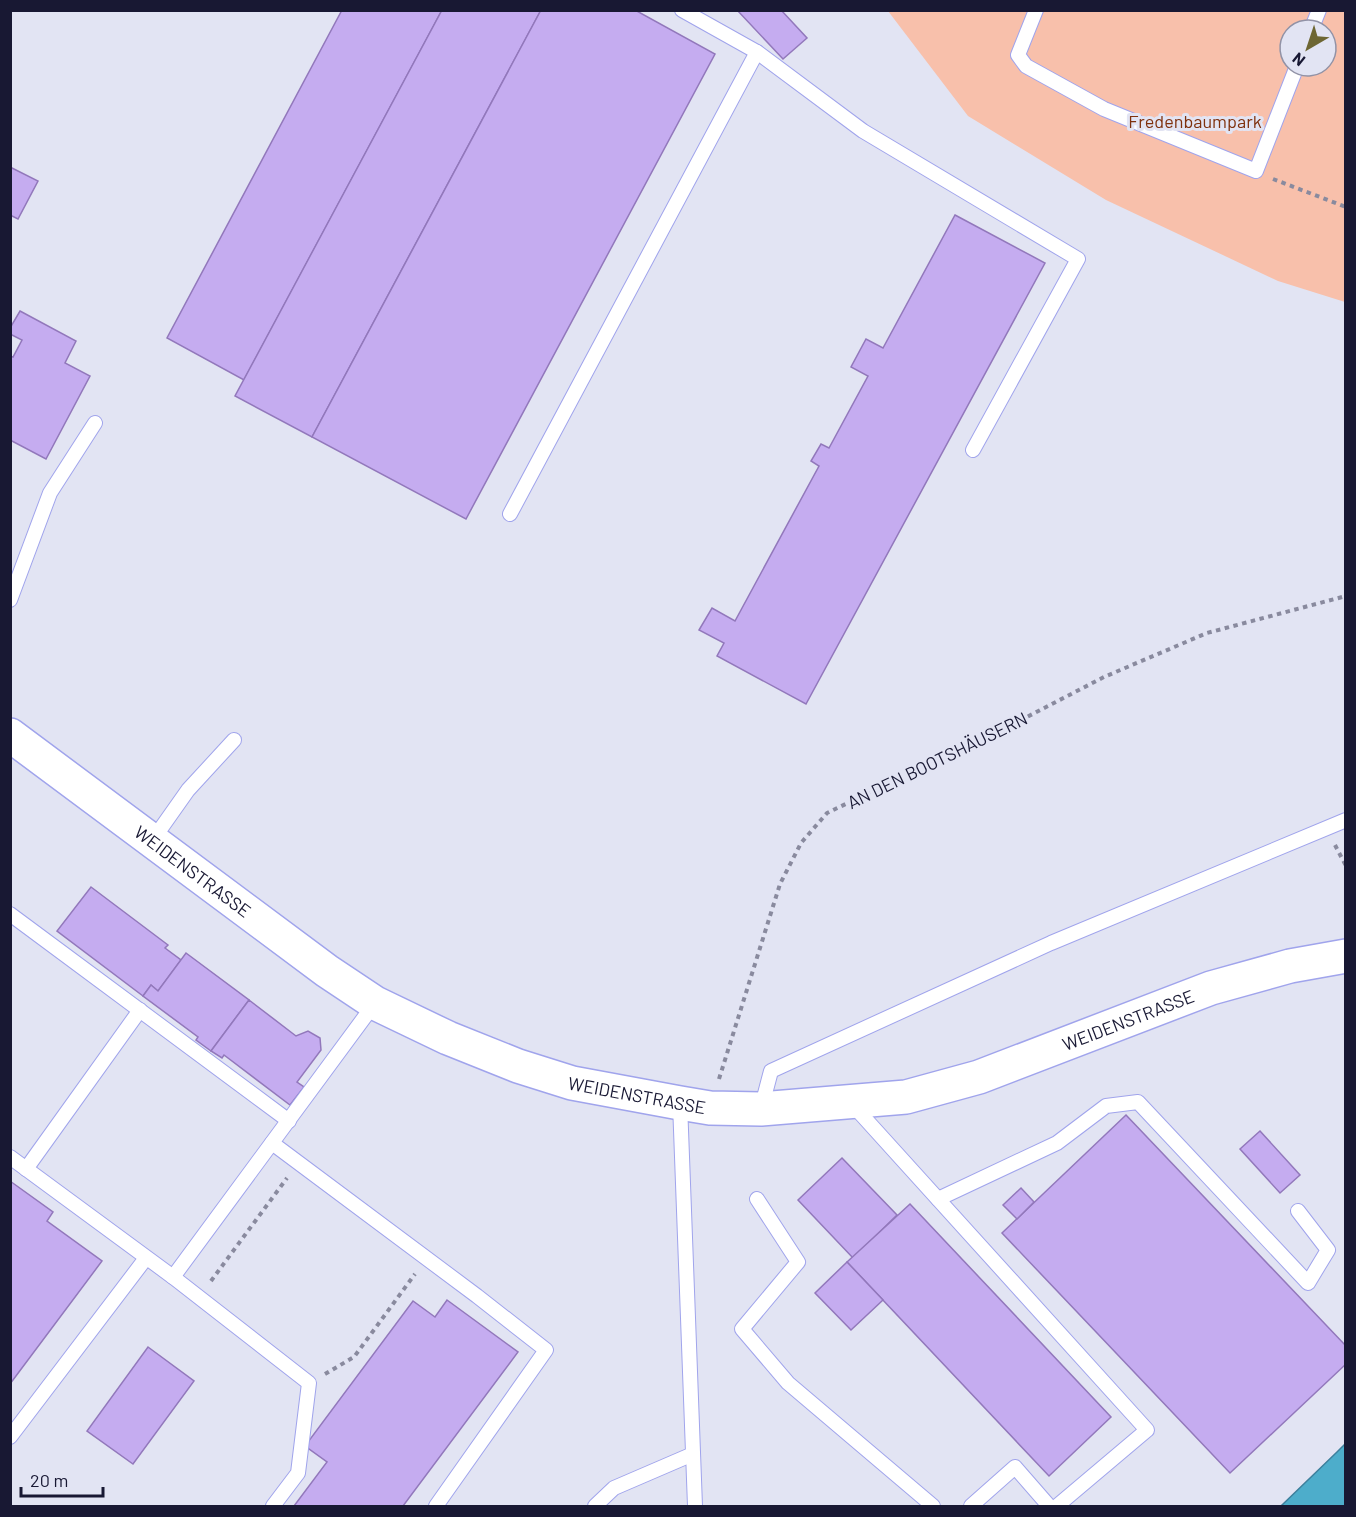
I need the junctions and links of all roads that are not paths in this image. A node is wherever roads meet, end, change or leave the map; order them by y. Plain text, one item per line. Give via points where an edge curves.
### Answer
1 (682, 10) edge
2 (1036, 10) edge
3 (757, 52) junction
4 (1292, 78) edge
5 (95, 423) dead end
6 (973, 450) dead end
7 (510, 514) dead end
8 (10, 600) edge
9 (10, 735) edge
10 (234, 740) dead end
11 (1346, 820) edge
12 (152, 841) junction
13 (10, 914) edge
14 (1346, 956) edge
15 (375, 1003) junction
16 (140, 1010) junction
17 (849, 1102) junction
18 (695, 1105) junction
19 (761, 1109) junction
20 (289, 1121) junction
21 (272, 1143) junction
22 (10, 1157) edge
23 (26, 1169) junction
24 (757, 1199) dead end
25 (938, 1199) junction
26 (1298, 1211) dead end
27 (147, 1258) junction
28 (173, 1277) junction
29 (10, 1437) edge
30 (693, 1454) junction
31 (273, 1506) edge
32 (436, 1506) edge
33 (595, 1506) edge
34 (695, 1506) edge
35 (933, 1506) edge
36 (971, 1506) edge
37 (1049, 1506) edge
38 (1058, 1506) edge

1 - 3 lane
2 - 4 lane via 1018,55 1026,66 1104,109 1256,171
3 - 6 lane via 863,132 1078,259
3 - 7 lane
5 - 8 lane via 50,493
9 - 12 street, WEIDENSTRASSE
10 - 12 lane via 188,790
11 - 19 lane via 1051,943 771,1071
12 - 15 street, WEIDENSTRASSE
13 - 16 lane
14 - 17 street, WEIDENSTRASSE via 1290,966 1212,988 979,1077 906,1097
15 - 18 street, WEIDENSTRASSE via 518,1066 572,1083
15 - 20 lane
16 - 20 lane
16 - 23 lane
17 - 19 street, WEIDENSTRASSE
17 - 25 lane
18 - 19 street, WEIDENSTRASSE
18 - 30 lane
20 - 21 lane
21 - 28 lane
21 - 32 lane via 546,1350
22 - 23 lane
23 - 27 lane
24 - 35 lane via 798,1262 742,1329 788,1383
25 - 26 lane via 1057,1143 1106,1106 1138,1102 1308,1283 1328,1250
25 - 38 lane via 1146,1430
27 - 28 lane
27 - 29 lane
28 - 31 lane via 309,1383 298,1473
30 - 33 lane via 614,1488
30 - 34 lane
36 - 37 lane via 1015,1467

